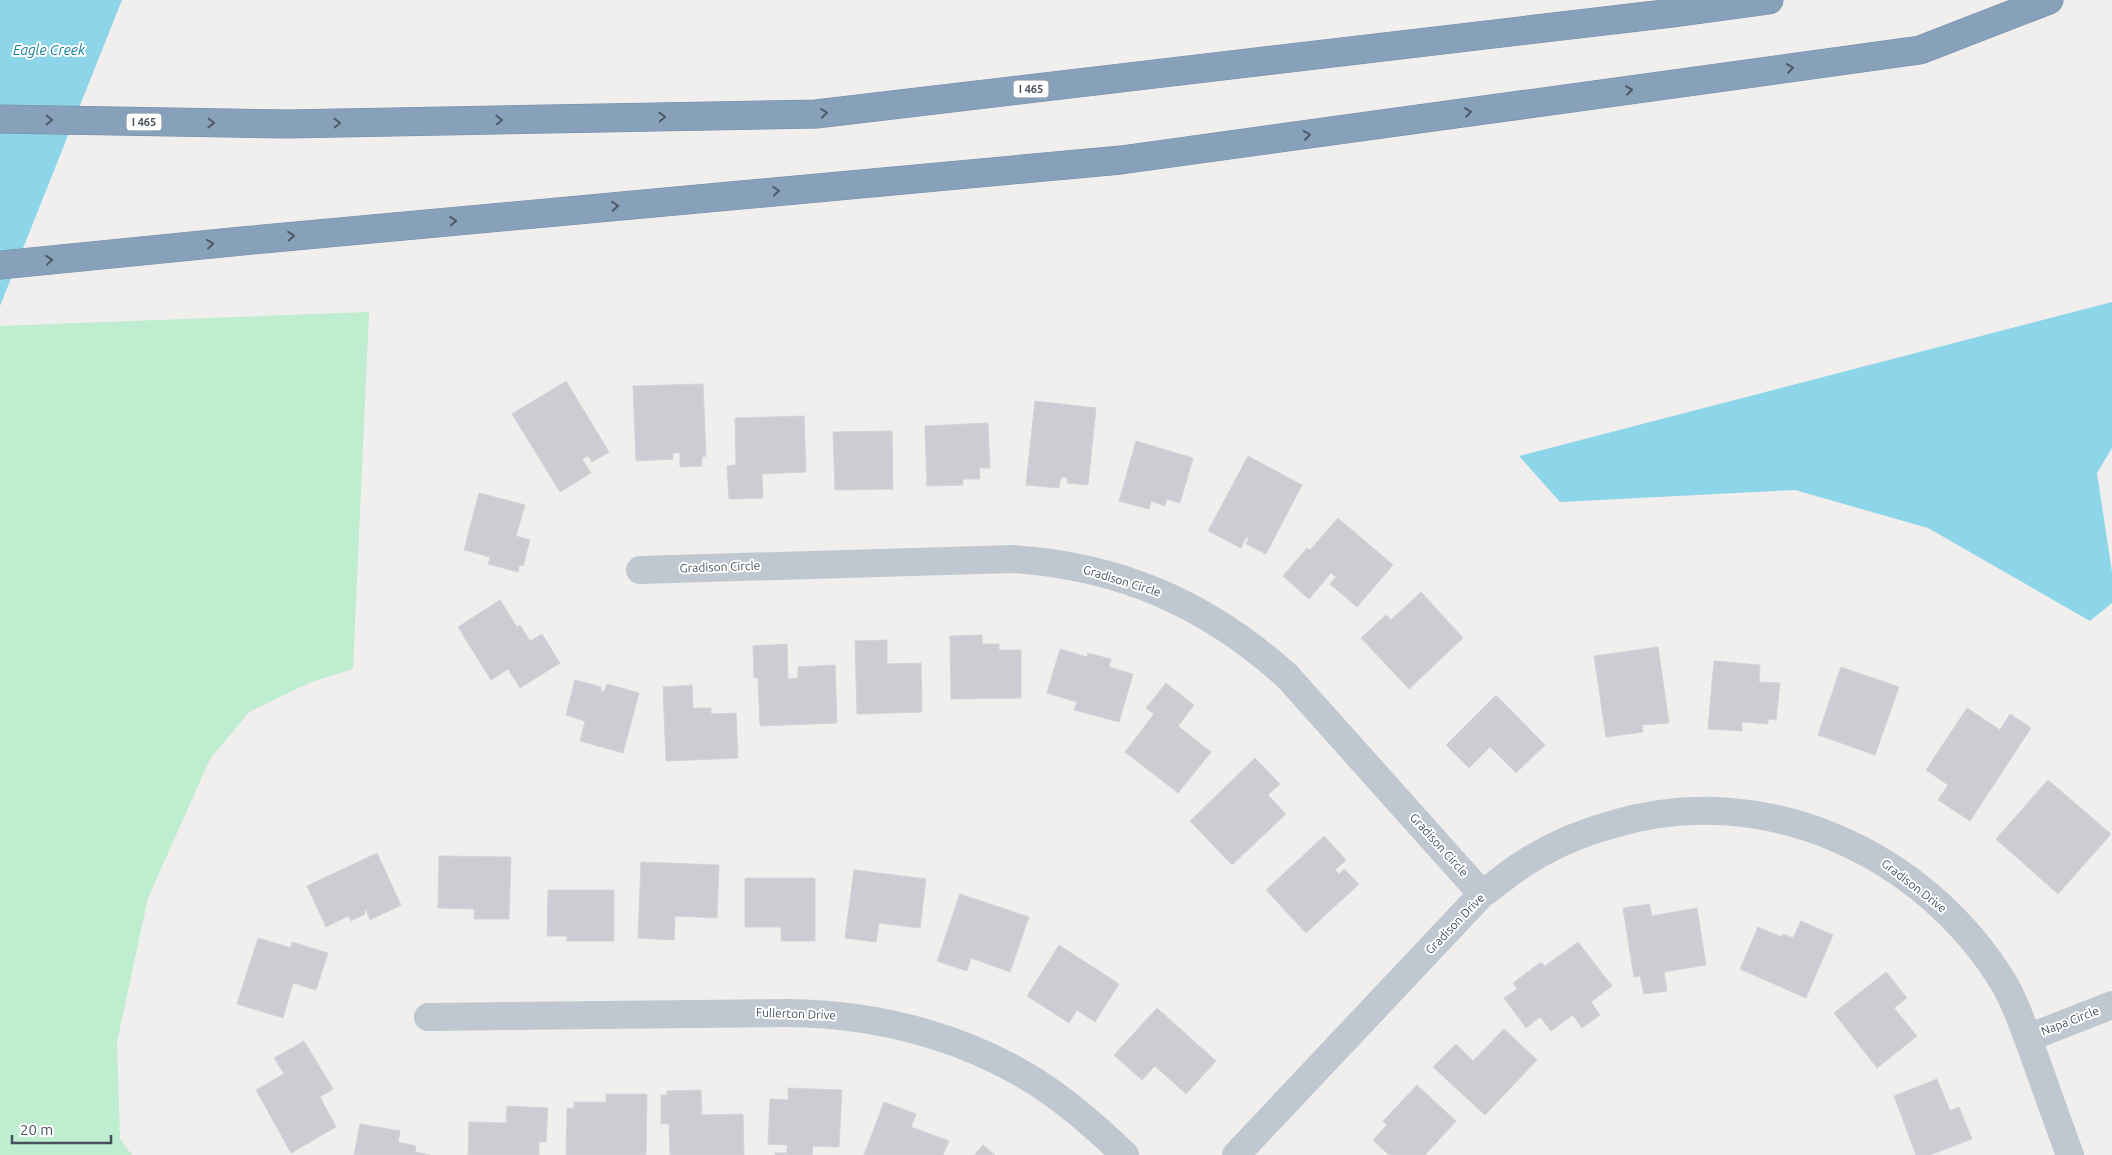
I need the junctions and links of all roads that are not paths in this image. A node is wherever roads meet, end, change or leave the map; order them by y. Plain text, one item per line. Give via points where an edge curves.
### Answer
1 (1769, 0) edge
2 (2049, 0) edge
3 (0, 119) edge
4 (0, 265) edge
5 (640, 570) dead end
6 (1482, 894) junction
7 (2112, 1005) edge
8 (428, 1017) dead end
9 (2028, 1038) junction
10 (1125, 1155) edge
11 (1236, 1155) edge
12 (2070, 1155) edge

3 -> 1 highway, I 465 via 288,124 816,114
4 -> 2 highway via 1140,157 1920,50
5 - 6 street, Gradison Circle via 998,558 1088,569 1153,589 1215,620 1287,676
6 - 9 street, Gradison Drive via 1518,867 1557,845 1628,820 1658,814 1718,812 1750,814 1793,823 1844,841 1877,858 1943,908 1969,936 2005,986
6 - 11 street, Gradison Drive
7 - 9 street, Napa Circle
8 - 10 street, Fullerton Drive via 795,1013 832,1014 878,1021 951,1041 1005,1065 1057,1097
9 - 12 street, Gradison Drive

